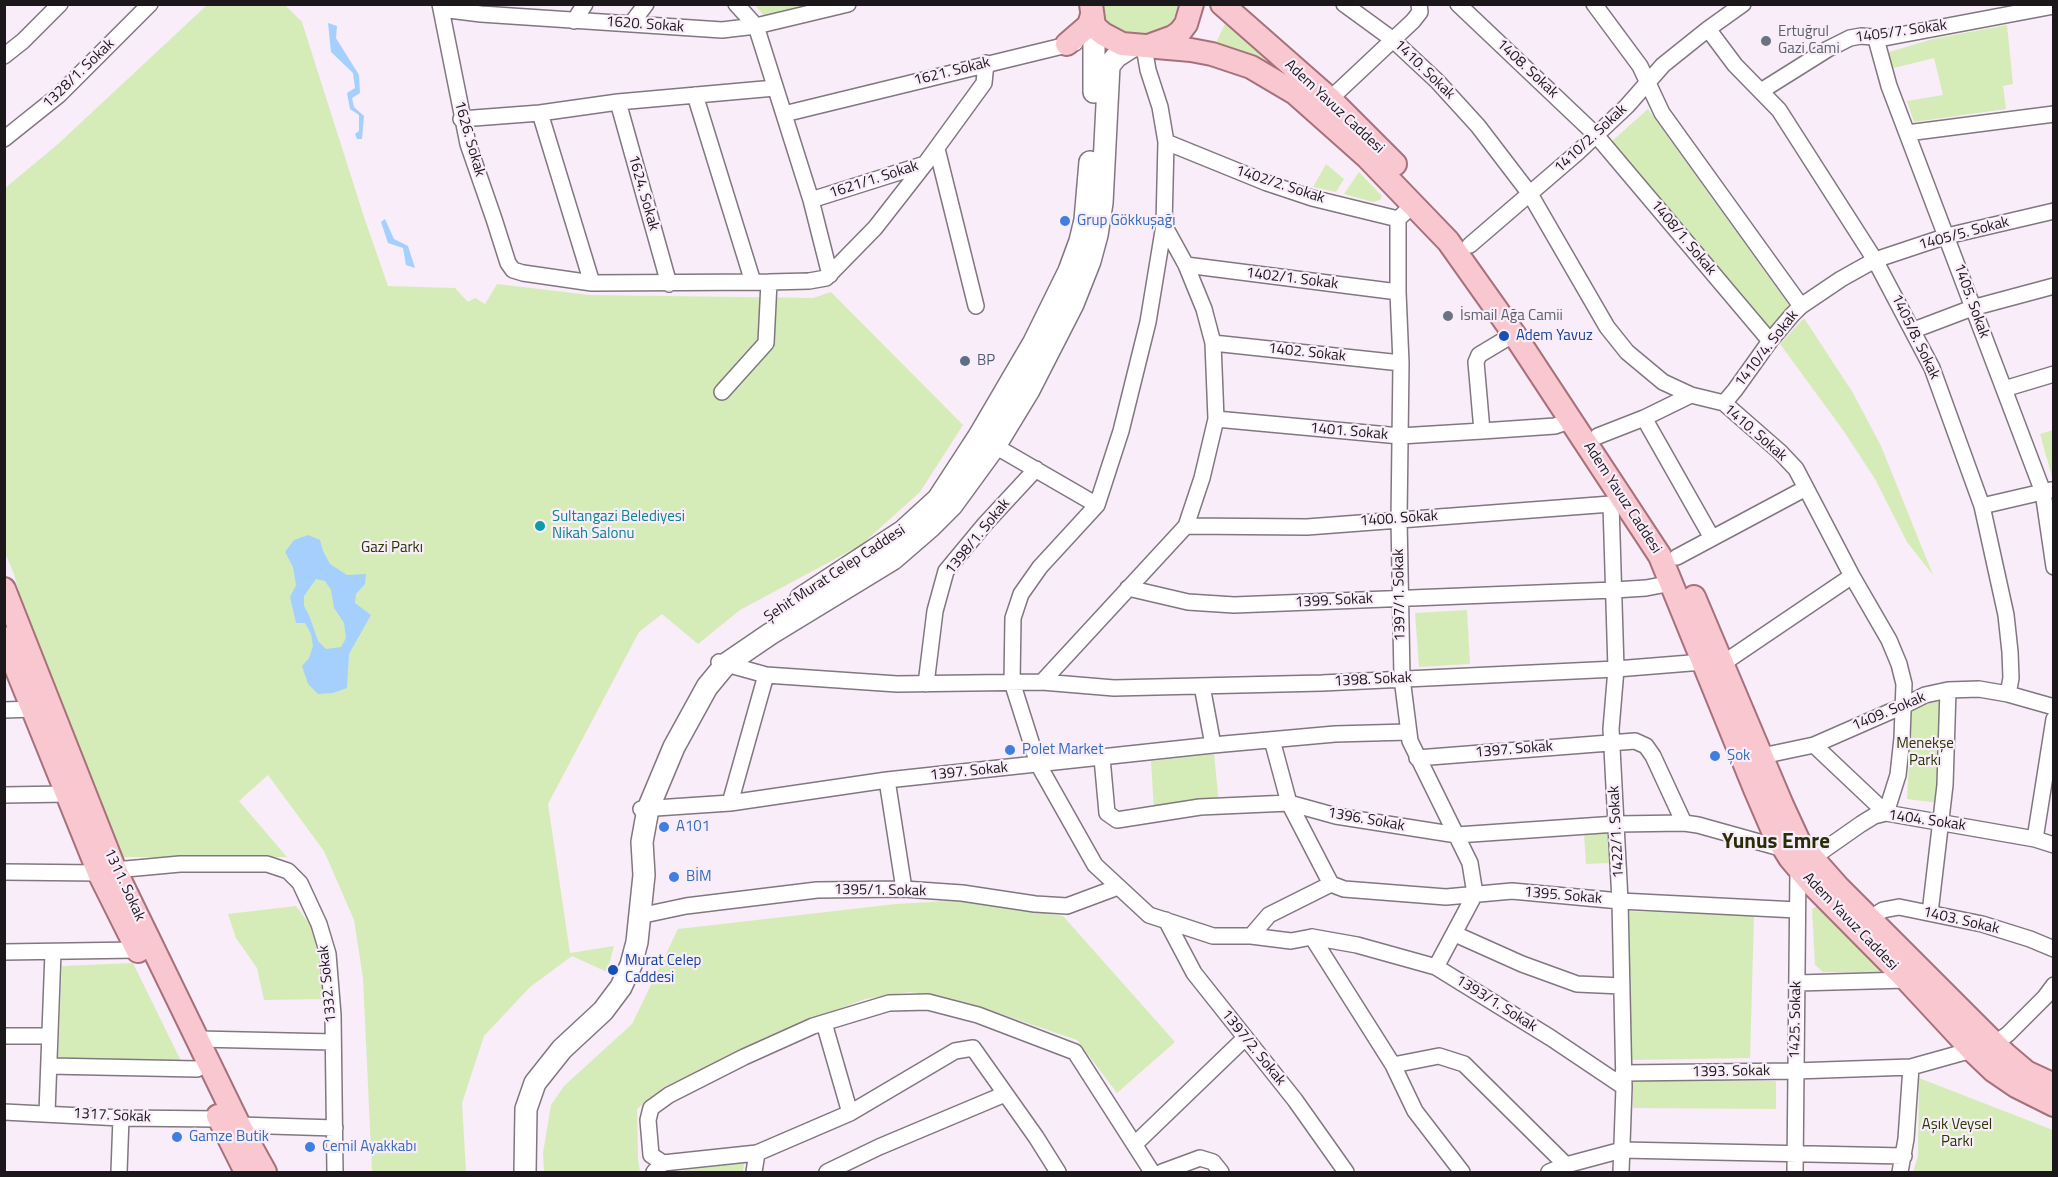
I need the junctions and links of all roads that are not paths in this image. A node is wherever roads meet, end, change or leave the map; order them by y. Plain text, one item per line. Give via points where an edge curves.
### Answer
1 (60, 4) edge
2 (150, 4) edge
3 (585, 4) edge
4 (646, 4) edge
5 (736, 4) edge
6 (848, 4) edge
7 (1192, 4) edge
8 (1222, 4) edge
9 (1344, 4) edge
10 (1419, 4) edge
11 (1458, 4) edge
12 (1743, 4) edge
13 (1598, 6) edge
14 (2054, 6) edge
15 (440, 7) edge
16 (481, 9) edge
17 (574, 21) junction
18 (1093, 22) edge
19 (631, 24) junction
20 (756, 26) junction
21 (1708, 29) junction
22 (1392, 39) junction
23 (1876, 39) junction
24 (1067, 44) joint
25 (1133, 46) junction
26 (4, 56) edge
27 (986, 63) junction
28 (1648, 81) junction
29 (775, 88) junction
30 (1761, 91) junction
31 (695, 95) junction
32 (1330, 99) junction
33 (618, 102) junction
34 (540, 113) junction
35 (784, 114) junction
36 (2054, 114) edge
37 (461, 119) junction
38 (1907, 133) junction
39 (1596, 135) junction
40 (4, 139) edge
41 (1166, 142) junction
42 (937, 149) junction
43 (925, 164) junction
44 (1530, 194) junction
45 (811, 200) junction
46 (2054, 211) edge
47 (1406, 212) junction
48 (1164, 225) junction
49 (1947, 236) junction
50 (1470, 245) junction
51 (1875, 260) junction
52 (1186, 266) junction
53 (830, 275) junction
54 (753, 282) junction
55 (769, 282) junction
56 (592, 283) junction
57 (669, 284) junction
58 (2054, 285) edge
59 (1398, 292) junction
60 (976, 306) dead end
61 (1801, 306) junction
62 (1972, 308) junction
63 (1914, 330) junction
64 (1514, 334) junction
65 (1770, 341) junction
66 (1213, 343) junction
67 (1401, 363) junction
68 (2054, 374) edge
69 (2004, 389) junction
70 (722, 392) dead end
71 (1691, 395) junction
72 (1724, 403) junction
73 (1644, 418) junction
74 (1216, 419) junction
75 (1571, 420) junction
76 (1482, 431) junction
77 (1400, 436) junction
78 (1598, 436) junction
79 (987, 441) junction
80 (1036, 469) junction
81 (1806, 488) junction
82 (2048, 491) edge
83 (1616, 500) junction
84 (1097, 505) junction
85 (1982, 506) junction
86 (1399, 519) junction
87 (1186, 526) junction
88 (1712, 538) junction
89 (1677, 557) junction
90 (2054, 567) edge
91 (1852, 576) junction
92 (1672, 584) junction
93 (1128, 588) junction
94 (4, 589) edge
95 (1614, 590) junction
96 (1401, 598) junction
97 (4, 638) edge
98 (720, 663) junction
99 (1713, 663) junction
100 (1616, 669) junction
101 (766, 675) junction
102 (1402, 678) junction
103 (1012, 682) junction
104 (1042, 682) junction
105 (926, 684) junction
106 (1202, 686) junction
107 (1948, 690) junction
108 (2008, 694) junction
109 (1903, 706) junction
110 (2054, 707) edge
111 (33, 709) junction
112 (4, 710) edge
113 (2054, 719) edge
114 (1408, 732) junction
115 (1272, 740) junction
116 (1612, 742) junction
117 (1814, 744) junction
118 (1213, 745) junction
119 (1762, 756) junction
120 (1102, 758) junction
121 (1417, 758) junction
122 (1038, 764) junction
123 (887, 780) junction
124 (67, 794) junction
125 (4, 795) edge
126 (730, 803) junction
127 (1289, 803) junction
128 (643, 809) junction
129 (1886, 813) junction
130 (1942, 822) junction
131 (1684, 823) junction
132 (1617, 824) junction
133 (1457, 835) junction
134 (2035, 839) junction
135 (2054, 845) edge
136 (1784, 849) junction
137 (1805, 863) junction
138 (107, 871) junction
139 (4, 872) edge
140 (1331, 884) junction
141 (1118, 887) junction
142 (904, 889) junction
143 (1475, 894) junction
144 (1620, 901) junction
145 (1797, 910) junction
146 (1930, 913) junction
147 (639, 916) junction
148 (1869, 919) junction
149 (1166, 920) junction
150 (1455, 934) junction
151 (1251, 936) junction
152 (1312, 937) junction
153 (2054, 949) edge
154 (137, 950) junction
155 (4, 952) edge
156 (52, 952) junction
157 (1436, 967) junction
158 (1907, 980) junction
159 (1797, 983) junction
160 (2054, 985) edge
161 (1622, 986) junction
162 (824, 1023) junction
163 (4, 1036) edge
164 (48, 1036) junction
165 (1245, 1038) junction
166 (198, 1040) junction
167 (333, 1042) junction
168 (1994, 1044) junction
169 (1972, 1050) junction
170 (1393, 1065) junction
171 (49, 1066) junction
172 (1911, 1067) junction
173 (197, 1069) junction
174 (1795, 1071) junction
175 (1624, 1080) junction
176 (2054, 1085) edge
177 (1005, 1094) junction
178 (2054, 1105) edge
179 (4, 1112) edge
180 (47, 1113) junction
181 (850, 1113) junction
182 (121, 1118) junction
183 (229, 1122) junction
184 (335, 1128) junction
185 (1135, 1144) junction
186 (1622, 1150) junction
187 (1794, 1153) junction
188 (757, 1154) junction
189 (1904, 1156) junction
190 (1566, 1165) junction
191 (658, 1168) edge
192 (119, 1173) edge
193 (246, 1173) edge
194 (265, 1173) edge
195 (334, 1173) edge
196 (525, 1173) edge
197 (754, 1173) edge
198 (827, 1173) edge
199 (1058, 1173) edge
200 (1152, 1173) edge
201 (1162, 1173) edge
202 (1221, 1173) edge
203 (1346, 1173) edge
204 (1462, 1173) edge
205 (1549, 1173) edge
206 (1621, 1173) edge
207 (1795, 1173) edge
208 (1900, 1173) edge

1 - 26 street
2 - 40 street, 1328/1. Sokak via 59,95
3 - 17 street
4 - 19 street
5 - 20 street
6 - 20 street, 1620. Sokak
7 - 25 main road via 1180,32 1162,42
8 - 32 main road, Adem Yavuz Caddesi
9 - 22 street, 1410. Sokak
10 - 22 street via 1420,12
11 - 39 street, 1408. Sokak
12 - 21 street, 1410/2. Sokak
13 - 28 street
14 - 23 street, 1405/7. Sokak
15 - 16 street, 1620. Sokak
15 - 37 street, 1626. Sokak
16 - 17 street, 1620. Sokak
17 - 19 street, 1620. Sokak
18 - 24 main road
18 - 25 main road, Adem Yavuz Caddesi via 1103,34
18 - 79 street, Şehit Murat Celep Caddesi via 1094,117 1080,241
19 - 20 street, 1620. Sokak via 722,30
20 - 29 street
21 - 28 street, 1410/2. Sokak
21 - 30 street, 1405/8. Sokak
22 - 32 street
22 - 44 street, 1410. Sokak via 1478,126
23 - 30 street, 1405/7. Sokak via 1850,38
23 - 38 street, 1405. Sokak
24 - 27 street, 1621. Sokak
25 - 41 street via 1148,70
25 - 47 main road, Adem Yavuz Caddesi via 1212,54 1251,67 1274,80 1325,119
25 - 79 street, Şehit Murat Celep Caddesi via 1109,66 1102,203 1090,261 1073,304 1029,390
27 - 35 street, 1621. Sokak
27 - 42 street, 1621/1. Sokak via 984,83
28 - 39 street, 1410/2. Sokak
28 - 61 street via 1662,113
29 - 31 street
29 - 35 street
30 - 51 street, 1405/8. Sokak via 1779,110
31 - 33 street
31 - 54 street
32 - 50 main road, Adem Yavuz Caddesi
33 - 34 street
33 - 57 street, 1624. Sokak
34 - 37 street
34 - 56 street
35 - 45 street
36 - 38 street
37 - 56 street, 1626. Sokak via 508,264 523,273
38 - 49 street, 1405. Sokak
39 - 44 street, 1410/2. Sokak
39 - 65 street, 1408/1. Sokak
41 - 47 street, 1402/2. Sokak via 1312,198
41 - 48 street
42 - 43 street, 1621/1. Sokak
42 - 60 street
43 - 45 street, 1621/1. Sokak
43 - 53 street via 875,228
44 - 50 street, 1410/2. Sokak
44 - 71 street, 1410. Sokak via 1601,317 1628,352 1663,382
45 - 53 street
46 - 49 street, 1405/5. Sokak
47 - 59 street, 1397/1. Sokak
47 - 64 main road, Adem Yavuz Caddesi via 1464,262
48 - 52 street
48 - 84 street via 1148,322
49 - 51 street, 1405/5. Sokak
49 - 62 street, 1405. Sokak
50 - 78 main road, Adem Yavuz Caddesi
51 - 61 street, 1410/4. Sokak
51 - 63 street, 1405/8. Sokak
52 - 59 street, 1402/1. Sokak
52 - 66 street
53 - 55 street via 809,281
54 - 55 street
54 - 57 street
55 - 70 street via 766,343
56 - 57 street
58 - 62 street
59 - 67 street, 1397/1. Sokak
61 - 65 street, 1410/4. Sokak
62 - 63 street
62 - 69 street, 1405. Sokak
63 - 85 street, 1405/8. Sokak via 1932,368
64 - 75 main road, Adem Yavuz Caddesi
64 - 76 street via 1479,355 1476,362
65 - 72 street, 1410/4. Sokak
66 - 67 street, 1402. Sokak
66 - 74 street
67 - 77 street, 1397/1. Sokak
68 - 69 street
69 - 82 street, 1405. Sokak
71 - 72 street, 1410. Sokak
71 - 73 street
72 - 81 street, 1410. Sokak via 1780,452 1796,469
73 - 78 street
73 - 88 street
74 - 77 street, 1401. Sokak
74 - 87 street
75 - 76 street, 1401. Sokak via 1555,426
75 - 83 main road, Adem Yavuz Caddesi
76 - 77 street, 1401. Sokak
77 - 86 street, 1397/1. Sokak
78 - 89 main road, Adem Yavuz Caddesi
79 - 80 street
79 - 98 street, Şehit Murat Celep Caddesi via 938,498 903,531 758,625 732,644
80 - 84 street
80 - 105 street, 1398/1. Sokak via 946,571 935,611
81 - 88 street
81 - 91 street, 1410. Sokak
82 - 85 street
82 - 90 street, 1405. Sokak
83 - 86 street, 1400. Sokak
83 - 92 main road, Adem Yavuz Caddesi via 1660,556
83 - 95 street, 1422/1. Sokak
84 - 103 street, 1393/1. Sokak via 1040,567 1021,594 1013,618
85 - 108 street, 1405/8. Sokak via 2006,615 2010,652
86 - 87 street, 1400. Sokak via 1307,527
86 - 96 street, 1397/1. Sokak
87 - 93 street
88 - 89 street
89 - 99 main road, Adem Yavuz Caddesi
91 - 99 street
91 - 109 street, 1410. Sokak via 1899,664 1904,684
92 - 95 street, 1399. Sokak
92 - 99 main road, Adem Yavuz Caddesi
93 - 96 street, 1399. Sokak via 1188,602 1234,605
93 - 104 street
94 - 138 main road, 1311. Sokak
95 - 96 street, 1399. Sokak
95 - 100 street, 1422/1. Sokak
96 - 102 street, 1397/1. Sokak
97 - 111 main road, 1311. Sokak
98 - 101 street, 1398. Sokak
98 - 128 street, Şehit Murat Celep Caddesi via 689,700 658,758
99 - 100 street, 1398. Sokak
99 - 119 main road, Adem Yavuz Caddesi
99 - 136 main road, Adem Yavuz Caddesi via 1755,789
100 - 102 street, 1398. Sokak
100 - 116 street, 1422/1. Sokak
101 - 105 street, 1398. Sokak
101 - 126 street
102 - 106 street, 1398. Sokak
102 - 114 street, 1397/1. Sokak
103 - 104 street, 1398. Sokak
103 - 105 street, 1398. Sokak
103 - 122 street, 1393/1. Sokak
104 - 106 street, 1398. Sokak via 1114,688
106 - 118 street
107 - 108 street, 1409. Sokak via 1979,689
107 - 109 street, 1409. Sokak
107 - 130 street
108 - 110 street, 1409. Sokak
109 - 117 street, 1409. Sokak
109 - 129 street, 1410. Sokak via 1898,775
111 - 112 street
111 - 124 main road, 1311. Sokak
113 - 134 street
114 - 115 street, 1397. Sokak
114 - 121 street, 1397/1. Sokak
115 - 118 street, 1397. Sokak
115 - 127 street
116 - 121 street, 1397. Sokak
116 - 131 street, 1397. Sokak via 1635,741 1646,746
116 - 132 street, 1422/1. Sokak
117 - 119 street, 1409. Sokak
117 - 129 street
118 - 120 street, 1397. Sokak
119 - 137 main road, Adem Yavuz Caddesi
120 - 122 street, 1397. Sokak
120 - 127 street, 1396. Sokak via 1107,813 1117,820 1200,807
121 - 133 street, 1397/1. Sokak
122 - 123 street, 1397. Sokak
122 - 141 street, 1393/1. Sokak via 1095,865
123 - 126 street, 1397. Sokak
123 - 142 street
124 - 125 street
124 - 138 main road, 1311. Sokak
126 - 128 street, 1397. Sokak
127 - 133 street, 1396. Sokak via 1336,816
127 - 140 street
128 - 147 street, Şehit Murat Celep Caddesi via 634,848
129 - 130 street, 1404. Sokak
129 - 137 street, 1404. Sokak via 1861,824
130 - 134 street, 1404. Sokak
130 - 146 street
131 - 132 street, 1396. Sokak
131 - 136 street, 1396. Sokak
132 - 133 street, 1396. Sokak
132 - 144 street, 1422/1. Sokak
133 - 143 street, 1397/1. Sokak via 1470,863
134 - 135 street, 1404. Sokak
136 - 137 main road, Adem Yavuz Caddesi
137 - 145 street, 1425. Sokak
137 - 148 main road, Adem Yavuz Caddesi
137 - 158 main road, Adem Yavuz Caddesi
138 - 139 street, 1332. Sokak
138 - 154 main road, 1311. Sokak
138 - 166 main road, 1311. Sokak
138 - 167 street, 1332. Sokak via 180,864 267,864 288,871 300,884 328,954
140 - 143 street, 1395. Sokak via 1344,889 1446,897
140 - 151 street via 1269,915
141 - 142 street, 1395/1. Sokak via 1067,906
141 - 149 street, 1393/1. Sokak via 1149,915
142 - 147 street, 1395/1. Sokak via 817,890 686,906
143 - 144 street, 1395. Sokak via 1512,891
143 - 150 street
144 - 145 street, 1395. Sokak
144 - 161 street, 1422/1. Sokak
145 - 159 street, 1425. Sokak
146 - 148 street, 1403. Sokak via 1899,907 1883,909
146 - 153 street, 1403. Sokak via 1982,924
147 - 196 street, Şehit Murat Celep Caddesi via 637,942 621,987 535,1083 526,1109
148 - 168 main road, Adem Yavuz Caddesi
149 - 151 street, 1393/1. Sokak via 1213,936
149 - 165 street, 1397/2. Sokak via 1194,973
150 - 157 street
150 - 161 street via 1577,984
151 - 152 street, 1393/1. Sokak via 1291,941
152 - 157 street, 1393/1. Sokak
152 - 170 street
154 - 156 street
154 - 173 main road, 1311. Sokak
155 - 156 street
156 - 164 street
157 - 175 street, 1393/1. Sokak
158 - 159 street
158 - 169 main road, Adem Yavuz Caddesi
159 - 174 street, 1425. Sokak
160 - 168 street
161 - 175 street, 1422/1. Sokak
162 - 181 street
162 - 185 street via 889,1003 928,1002 978,1015 1061,1046 1075,1052
162 - 191 street via 688,1084 651,1108 651,1155
163 - 164 street
164 - 171 street
165 - 185 street
165 - 203 street, 1397/2. Sokak
166 - 167 street
166 - 183 main road, 1311. Sokak
167 - 184 street, 1332. Sokak
168 - 169 main road
168 - 176 main road, Adem Yavuz Caddesi via 2021,1068
169 - 172 street, 1393. Sokak
169 - 178 main road, Adem Yavuz Caddesi via 2016,1086
170 - 190 street via 1439,1056 1464,1064
170 - 204 street via 1415,1111
171 - 173 street
171 - 180 street
172 - 174 street, 1393. Sokak
172 - 189 street
173 - 183 main road, 1311. Sokak
174 - 175 street, 1393. Sokak
174 - 187 street, 1425. Sokak
175 - 186 street, 1422/1. Sokak
177 - 181 street via 973,1048 964,1048
177 - 198 street
177 - 199 street
179 - 180 street, 1317. Sokak
180 - 182 street, 1317. Sokak
181 - 188 street
182 - 183 street, 1317. Sokak
182 - 192 street
183 - 184 street, 1317. Sokak
183 - 193 main road, 1311. Sokak
183 - 194 main road, 1311. Sokak
184 - 195 street, 1332. Sokak
185 - 200 street
186 - 187 street
186 - 190 street
186 - 206 street, 1422/1. Sokak
187 - 189 street
187 - 207 street, 1425. Sokak
188 - 191 street
188 - 197 street
189 - 208 street
190 - 205 street
201 - 202 street via 1200,1158 1213,1162

